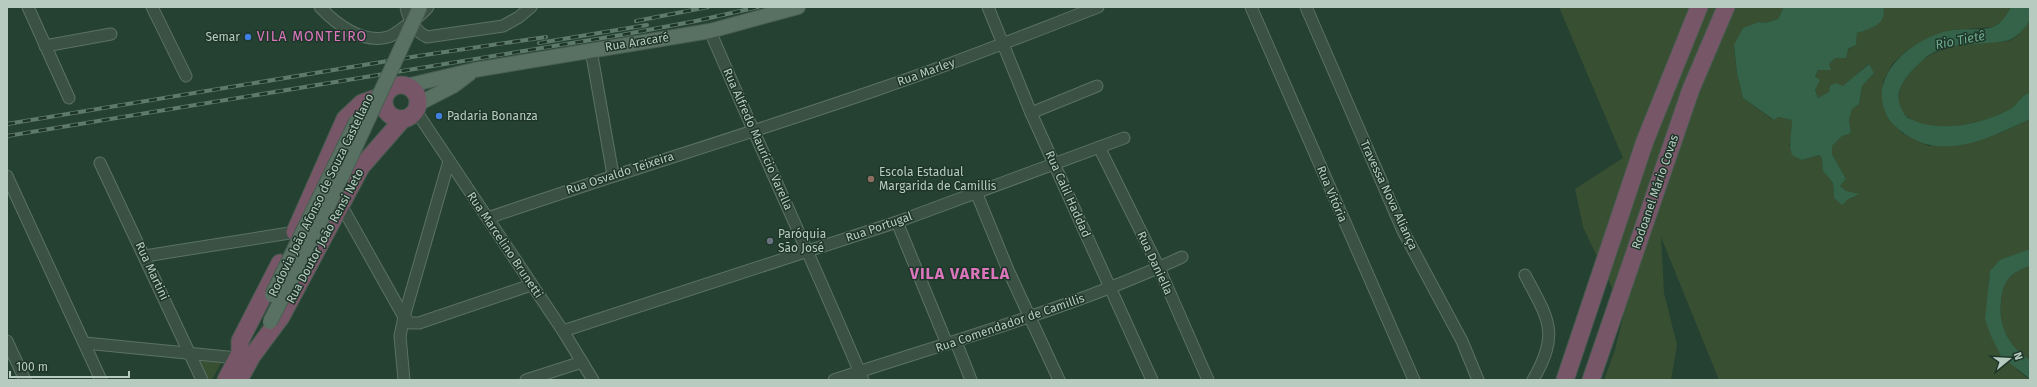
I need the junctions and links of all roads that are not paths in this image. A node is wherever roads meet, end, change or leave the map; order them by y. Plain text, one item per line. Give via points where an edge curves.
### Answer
1 (28, 7) edge
2 (152, 7) edge
3 (320, 7) edge
4 (406, 7) edge
5 (410, 7) edge
6 (420, 7) edge
7 (428, 7) edge
8 (531, 7) edge
9 (798, 7) edge
10 (988, 7) edge
11 (1098, 7) edge
12 (1251, 7) edge
13 (1306, 7) edge
14 (1699, 7) edge
15 (1726, 7) edge
16 (411, 22) junction
17 (710, 30) junction
18 (111, 34) dead end
19 (1002, 45) junction
20 (45, 46) junction
21 (591, 50) junction
22 (474, 70) junction
23 (186, 76) dead end
24 (406, 86) junction
25 (1097, 86) dead end
26 (386, 95) junction
27 (69, 98) dead end
28 (412, 111) junction
29 (1032, 113) junction
30 (752, 130) junction
31 (1124, 138) dead end
32 (1099, 147) junction
33 (449, 161) junction
34 (100, 163) dead end
35 (1055, 164) junction
36 (613, 174) junction
37 (7, 176) edge
38 (976, 192) junction
39 (341, 205) junction
40 (488, 218) junction
41 (897, 222) junction
42 (296, 232) junction
43 (808, 251) junction
44 (145, 256) junction
45 (1182, 257) dead end
46 (1159, 268) junction
47 (1526, 275) dead end
48 (531, 285) junction
49 (1110, 288) junction
50 (404, 316) junction
51 (1030, 316) junction
52 (266, 317) junction
53 (563, 331) junction
54 (7, 341) edge
55 (85, 342) junction
56 (951, 343) junction
57 (191, 353) junction
58 (243, 356) junction
59 (582, 362) junction
60 (861, 376) edge
61 (25, 380) edge
62 (101, 380) edge
63 (202, 380) edge
64 (226, 380) edge
65 (239, 380) edge
66 (404, 380) edge
67 (526, 380) edge
68 (593, 380) edge
69 (834, 380) edge
70 (971, 380) edge
71 (1059, 380) edge
72 (1152, 380) edge
73 (1208, 380) edge
74 (1414, 380) edge
75 (1478, 380) edge
76 (1533, 380) edge
77 (1565, 380) edge
78 (1591, 380) edge

1 - 20 street
2 - 23 street
3 - 16 street via 344,28 364,36 387,37
4 - 16 street
5 - 52 main road, Rodovia João Afonso de Souza Castellano, bridge
6 - 52 main road, Rodovia João Afonso de Souza Castellano, bridge via 323,217
7 - 16 street
8 - 16 street via 519,18 503,26 432,36 423,35
9 - 17 main road, Rua Aracaré
10 - 19 street, Rua Calil Haddad
11 - 19 street, Rua Marley
12 - 74 street, Rua Vitória
13 - 75 street, Travessa Nova Aliança via 1403,231 1462,341
14 - 77 highway, Rodoanel Mário Covas via 1645,141
15 - 78 highway, Rodoanel Mário Covas via 1691,88
17 - 21 main road, Rua Aracaré
17 - 30 street, Rua Alfredo Maurício Varella
18 - 20 street
19 - 29 street, Rua Calil Haddad
19 - 30 street, Rua Marley via 879,89
20 - 27 street
21 - 22 main road, Rua Aracaré
21 - 36 street
22 - 24 main road, Rua Aracaré
22 - 28 main road, Rua Aracaré
24 - 26 highway via 394,86
24 - 28 highway via 414,91
25 - 29 street
26 - 28 highway via 385,107 392,116
26 - 42 highway via 362,103 345,119
28 - 33 street, Rua Marcelino Brunetti
28 - 39 highway, Rua Doutor João Rensi Neto via 361,167
29 - 35 street, Rua Calil Haddad
30 - 36 street, Rua Osvaldo Teixeira
30 - 43 street, Rua Alfredo Maurício Varella
31 - 32 street, Rua Portugal
32 - 35 street, Rua Portugal
32 - 46 street, Rua Daniella
33 - 40 street, Rua Marcelino Brunetti
33 - 50 street
34 - 44 street, Rua Martini
35 - 38 street, Rua Portugal
35 - 49 street, Rua Calil Haddad
36 - 40 street, Rua Osvaldo Teixeira
37 - 55 street
38 - 41 street, Rua Portugal
38 - 51 street
39 - 50 street
39 - 58 highway, Rua Doutor João Rensi Neto via 281,317
40 - 48 street, Rua Marcelino Brunetti
41 - 43 street, Rua Portugal
41 - 56 street
42 - 44 street
42 - 58 highway via 240,340
43 - 53 street, Rua Portugal
43 - 60 street, Rua Alfredo Maurício Varella
44 - 57 street, Rua Martini
45 - 46 street, Rua Comendador de Camillis
46 - 49 street, Rua Comendador de Camillis
46 - 73 street, Rua Daniella
47 - 76 street via 1548,317 1550,339 1544,361
48 - 50 street via 419,323 410,323
48 - 53 street, Rua Marcelino Brunetti
49 - 51 street, Rua Comendador de Camillis
49 - 72 street, Rua Calil Haddad
50 - 66 street via 400,336
51 - 56 street, Rua Comendador de Camillis
51 - 71 street
52 - 58 main road, Rodovia João Afonso de Souza Castellano
53 - 59 street, Rua Marcelino Brunetti
54 - 61 street
55 - 57 street
55 - 62 street
56 - 60 street, Rua Comendador de Camillis
56 - 70 street
57 - 58 street
57 - 63 street, Rua Martini
58 - 64 highway, Rodovia João Afonso de Souza Castellano
58 - 65 highway, Rodovia João Afonso de Souza Castellano
59 - 67 street
59 - 68 street, Rua Marcelino Brunetti
60 - 69 street, Rua Comendador de Camillis

